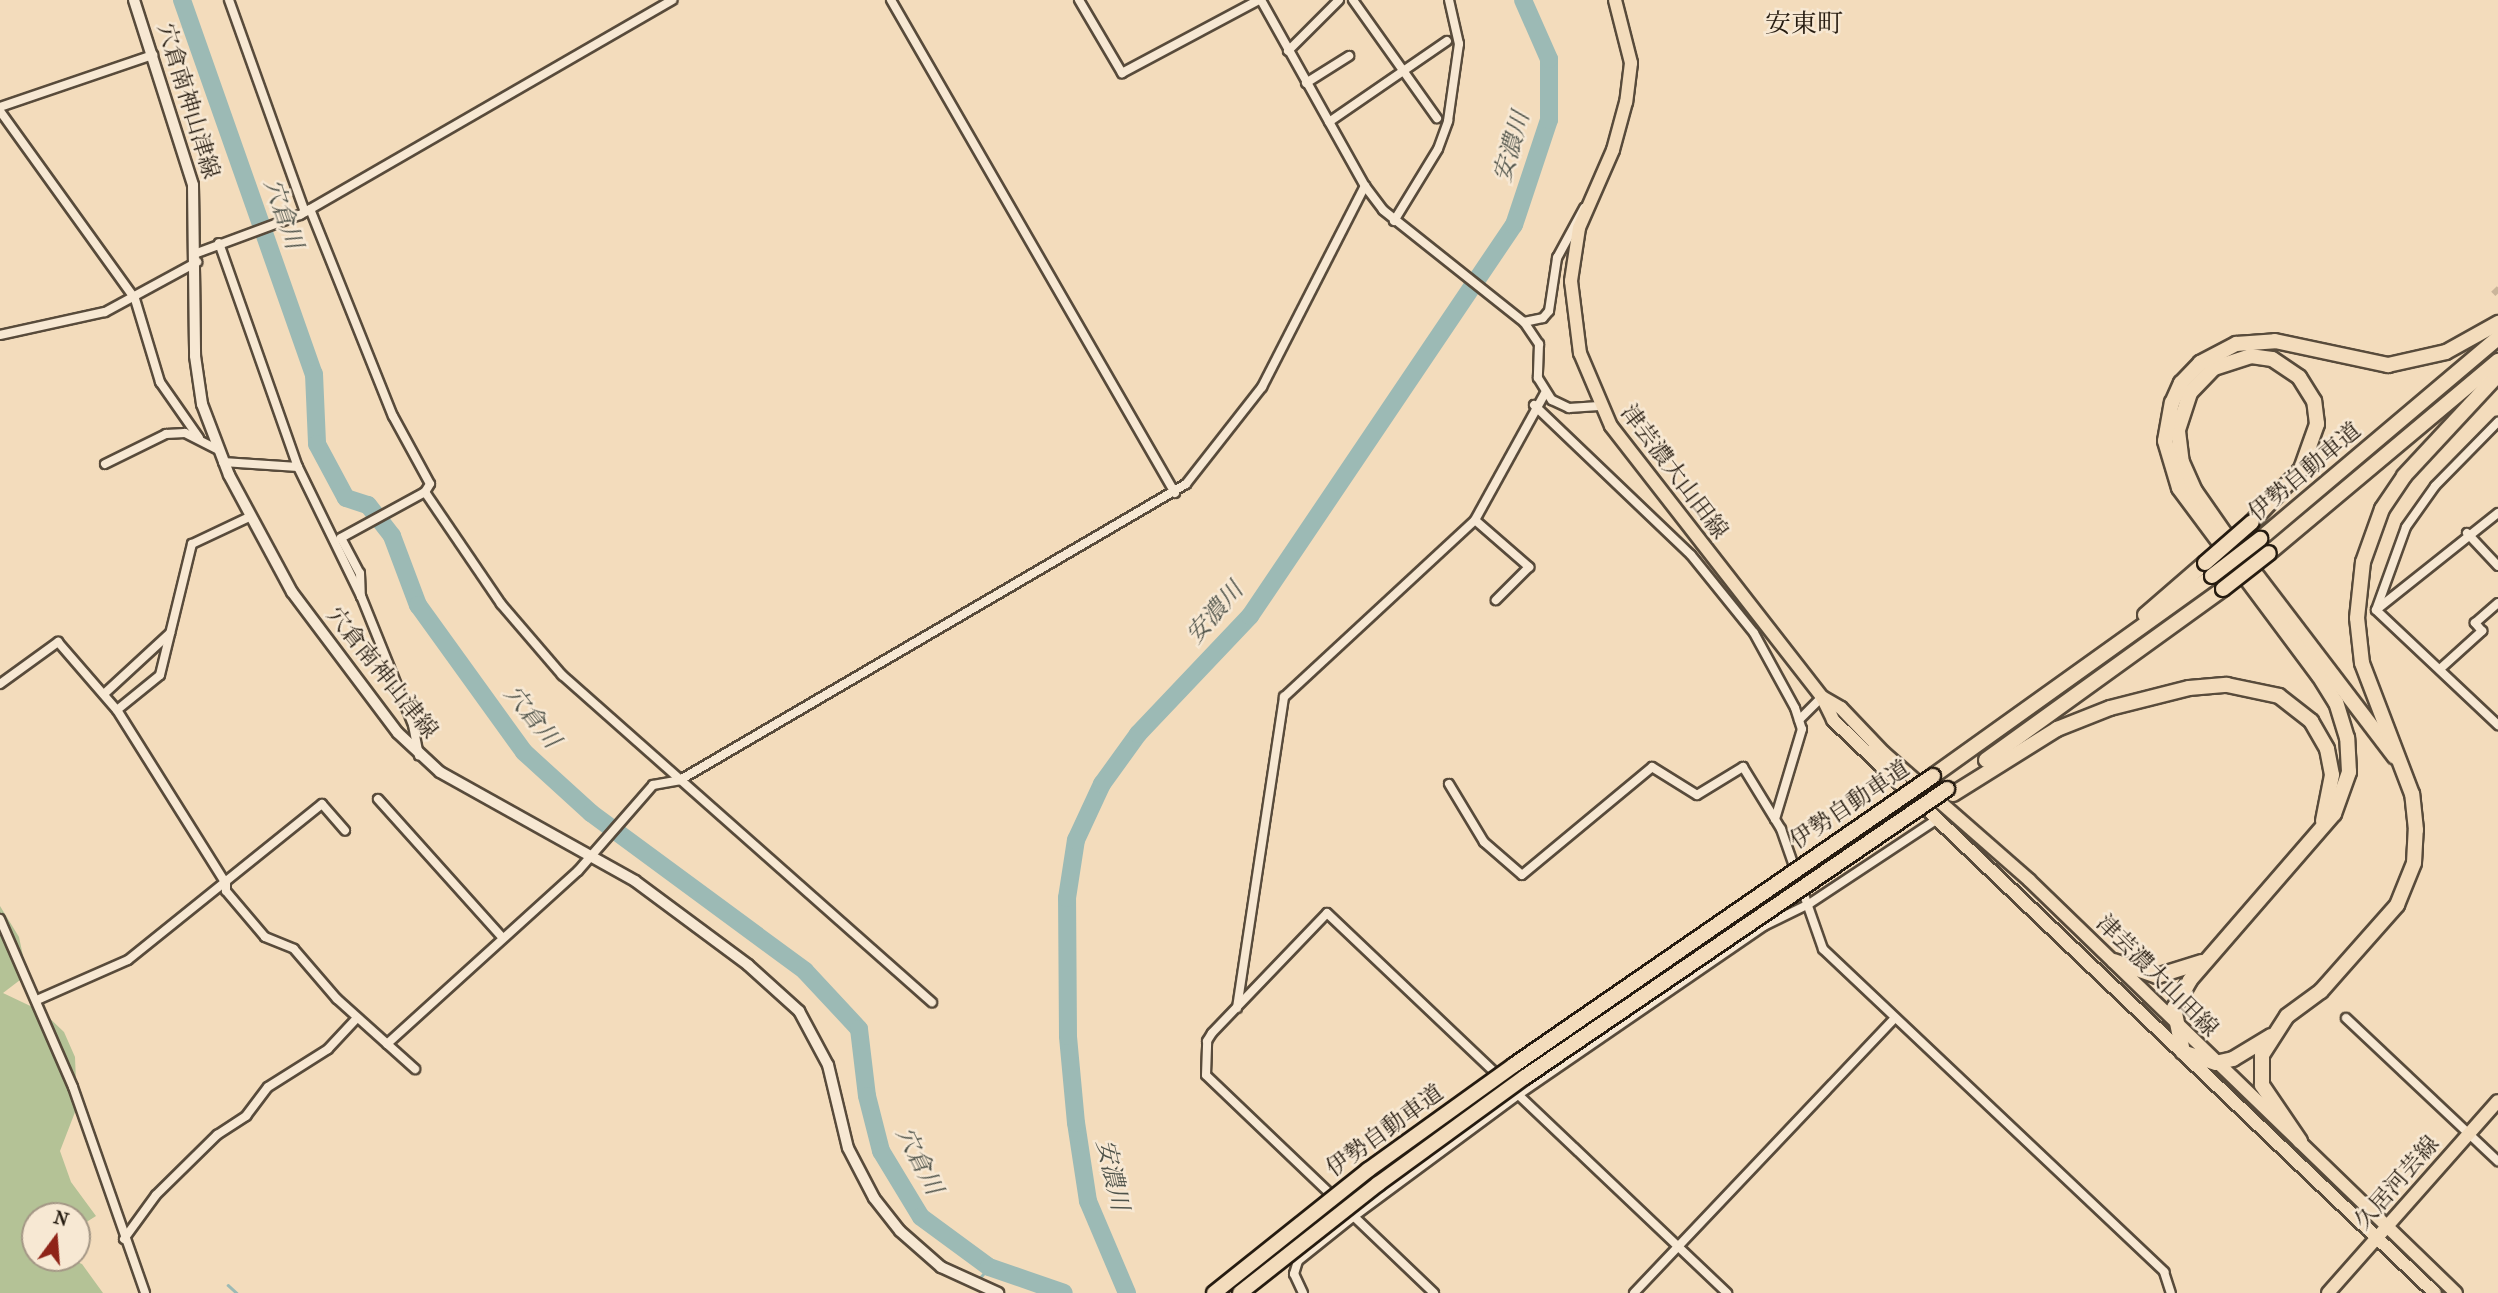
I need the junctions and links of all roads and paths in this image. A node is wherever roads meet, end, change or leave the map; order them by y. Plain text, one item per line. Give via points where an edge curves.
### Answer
1 (134, 0) edge
2 (229, 0) edge
3 (672, 0) edge
4 (891, 0) edge
5 (1079, 0) edge
6 (1260, 0) edge
7 (1339, 0) edge
8 (1353, 0) edge
9 (1449, 0) edge
10 (1615, 0) edge
11 (1447, 41) dead end
12 (1288, 51) junction
13 (153, 55) junction
14 (1349, 56) dead end
15 (1403, 70) junction
16 (1306, 83) junction
17 (0, 109) edge
18 (1437, 118) dead end
19 (1329, 122) junction
20 (1365, 186) junction
21 (1587, 205) junction
22 (305, 212) junction
23 (1397, 223) junction
24 (223, 241) junction
25 (197, 257) junction
26 (135, 299) junction
27 (1524, 322) junction
28 (2498, 323) edge
29 (0, 335) edge
30 (2498, 338) edge
31 (2498, 361) edge
32 (2498, 375) edge
33 (1543, 390) junction
34 (1534, 405) junction
35 (1599, 405) junction
36 (2498, 422) edge
37 (199, 438) junction
38 (218, 450) junction
39 (223, 462) junction
40 (105, 464) dead end
41 (298, 467) junction
42 (1175, 493) junction
43 (422, 494) junction
44 (2498, 513) edge
45 (249, 517) junction
46 (1475, 520) junction
47 (2468, 533) junction
48 (1703, 545) junction
49 (1690, 555) junction
50 (2498, 566) edge
51 (2209, 569) junction
52 (360, 596) junction
53 (1496, 600) dead end
54 (2498, 603) edge
55 (2376, 610) junction
56 (170, 634) junction
57 (2440, 670) junction
58 (0, 684) edge
59 (104, 694) junction
60 (1822, 697) junction
61 (117, 710) junction
62 (1799, 720) junction
63 (2498, 725) edge
64 (419, 755) junction
65 (2403, 766) junction
66 (680, 780) junction
67 (1449, 785) dead end
68 (1950, 792) junction
69 (379, 799) dead end
70 (1775, 819) junction
71 (1936, 820) junction
72 (345, 830) dead end
73 (2319, 835) junction
74 (589, 858) junction
75 (226, 884) junction
76 (1809, 904) junction
77 (0, 919) edge
78 (501, 936) junction
79 (2207, 960) junction
80 (2114, 961) junction
81 (37, 1000) junction
82 (932, 1002) dead end
83 (1237, 1008) junction
84 (1895, 1017) junction
85 (357, 1018) junction
86 (2346, 1018) dead end
87 (2174, 1023) junction
88 (2271, 1036) junction
89 (387, 1044) junction
90 (2183, 1052) junction
91 (2216, 1063) junction
92 (415, 1069) dead end
93 (1518, 1095) junction
94 (2498, 1101) edge
95 (2468, 1133) junction
96 (2300, 1141) junction
97 (2498, 1161) edge
98 (1353, 1217) junction
99 (2385, 1225) junction
100 (2376, 1238) junction
101 (124, 1239) junction
102 (1678, 1247) junction
103 (145, 1293) edge
104 (998, 1293) edge
105 (1214, 1293) edge
106 (1240, 1293) edge
107 (1303, 1293) edge
108 (1434, 1293) edge
109 (1634, 1293) edge
110 (1727, 1293) edge
111 (2171, 1293) edge
112 (2328, 1293) edge
113 (2435, 1293) edge
114 (2456, 1293) edge

1 - 13 main road, 穴倉南神山津線
2 - 22 street
3 - 22 street
4 - 42 street
5 - 6 street via 1122,73
6 - 12 street
7 - 12 street
8 - 15 street
9 - 23 street via 1459,44 1448,121 1438,149
10 - 21 main road, 津芸濃大山田線 via 1628,44 1629,82 1613,150
11 - 15 street
12 - 16 street
13 - 17 street
13 - 25 main road, 穴倉南神山津線 via 193,185
14 - 16 street
15 - 18 street
15 - 19 street
16 - 19 street
17 - 26 street
19 - 20 street
20 - 23 street
20 - 42 street via 1262,387
21 - 27 street via 1557,258 1549,311 1543,318
21 - 35 main road, 津芸濃大山田線 via 1574,250 1571,299 1580,353
22 - 24 street
22 - 43 street via 393,416 430,484
23 - 27 street
24 - 25 street
24 - 41 street
25 - 26 street
25 - 38 main road, 穴倉南神山津線 via 197,375
26 - 29 street via 87,317
26 - 37 street via 160,382
27 - 33 street via 1539,344
28 - 73 highway via 2446,352 2388,365 2275,341 2236,344 2200,363 2181,383 2172,403 2165,441 2179,488 2319,676 2341,716 2349,772 2340,803
30 - 51 highway, 伊勢自動車道, bridge via 2260,539
31 - 68 highway, 伊勢自動車道, bridge via 2269,553
32 - 65 highway via 2404,475 2382,509 2363,562 2357,608 2362,663
33 - 34 street
33 - 35 street via 1569,408
34 - 46 street
34 - 49 street
35 - 48 main road, 津芸濃大山田線 via 1625,447
36 - 55 street via 2435,486 2406,527
37 - 38 street
37 - 40 street via 166,434
38 - 39 main road, 穴倉南神山津線
39 - 41 street
39 - 45 main road, 穴倉南神山津線
41 - 52 street
42 - 66 street
43 - 52 street via 341,538 360,573
43 - 66 street via 501,604 562,675
44 - 47 street
45 - 56 street via 192,544
45 - 64 main road, 穴倉南神山津線 via 292,592
46 - 53 street via 1529,567
46 - 83 street via 1283,697
47 - 50 street
47 - 55 street
48 - 49 street
48 - 60 main road, 津芸濃大山田線
49 - 62 street via 1754,633
51 - 65 highway, bridge via 2252,522 2301,469 2316,435 2317,412 2306,385 2272,359 2251,356 2214,368 2190,393 2178,431 2186,474 2225,534
51 - 105 highway, 伊勢自動車道, bridge via 2069,680 1368,1170
52 - 64 street via 413,724
54 - 57 street via 2476,623 2482,631
55 - 57 street
56 - 59 street
56 - 61 street via 160,675
57 - 63 street
58 - 59 street via 58,642
59 - 61 street
60 - 62 street
60 - 71 main road, 津芸濃大山田線 via 1833,720
60 - 80 main road, 津芸濃大山田線 via 1841,708 1884,753
61 - 75 street
62 - 70 street via 1802,729
64 - 74 main road, 穴倉南神山津線 via 440,772
65 - 88 highway via 2416,830 2405,892 2321,991 2287,1016
66 - 74 street via 650,788
66 - 82 street
67 - 70 street via 1484,842 1521,875 1652,767 1697,795 1743,767
68 - 73 highway via 2057,729 2110,708 2189,688 2247,687 2290,702 2321,736 2332,775
68 - 106 highway, 伊勢自動車道, bridge via 1772,906 1378,1184
69 - 78 street
70 - 76 street
71 - 76 street
71 - 90 main road, 津芸濃大山田線
72 - 75 street via 322,804 273,840
73 - 79 highway
74 - 78 street
74 - 104 main road, 穴倉南神山津線 via 646,889 748,965 799,1011 828,1065 848,1148 874,1198 900,1231 941,1267
75 - 81 street via 128,960
75 - 85 street via 226,891 265,937 294,948
76 - 84 street via 1823,949
76 - 93 street via 1764,926
77 - 81 street
78 - 89 street
79 - 80 highway via 2157,976
79 - 87 highway via 2180,993
80 - 87 main road, 津芸濃大山田線
81 - 101 street via 74,1089
83 - 93 street via 1327,913
83 - 98 street via 1207,1041 1206,1074
84 - 102 street
84 - 111 street via 2164,1272
85 - 89 street
85 - 101 street via 328,1049 268,1087 246,1116 217,1135 156,1195
86 - 95 street
87 - 90 highway
87 - 91 main road, 津芸濃大山田線
88 - 91 highway via 2233,1059
88 - 96 highway via 2260,1065 2262,1085
89 - 92 street
90 - 91 highway
90 - 100 main road, 津芸濃大山田線
91 - 96 main road, 津芸濃大山田線
93 - 98 street
93 - 102 street
94 - 95 main road, 久居河芸線
95 - 97 street
95 - 99 main road, 久居河芸線
96 - 99 main road, 津芸濃大山田線
98 - 107 street via 1298,1261 1294,1274
98 - 108 street
99 - 100 main road, 久居河芸線
99 - 114 main road, 津芸濃大山田線
100 - 112 main road, 久居河芸線
100 - 113 main road, 津芸濃大山田線
101 - 103 street
102 - 109 street
102 - 110 street

